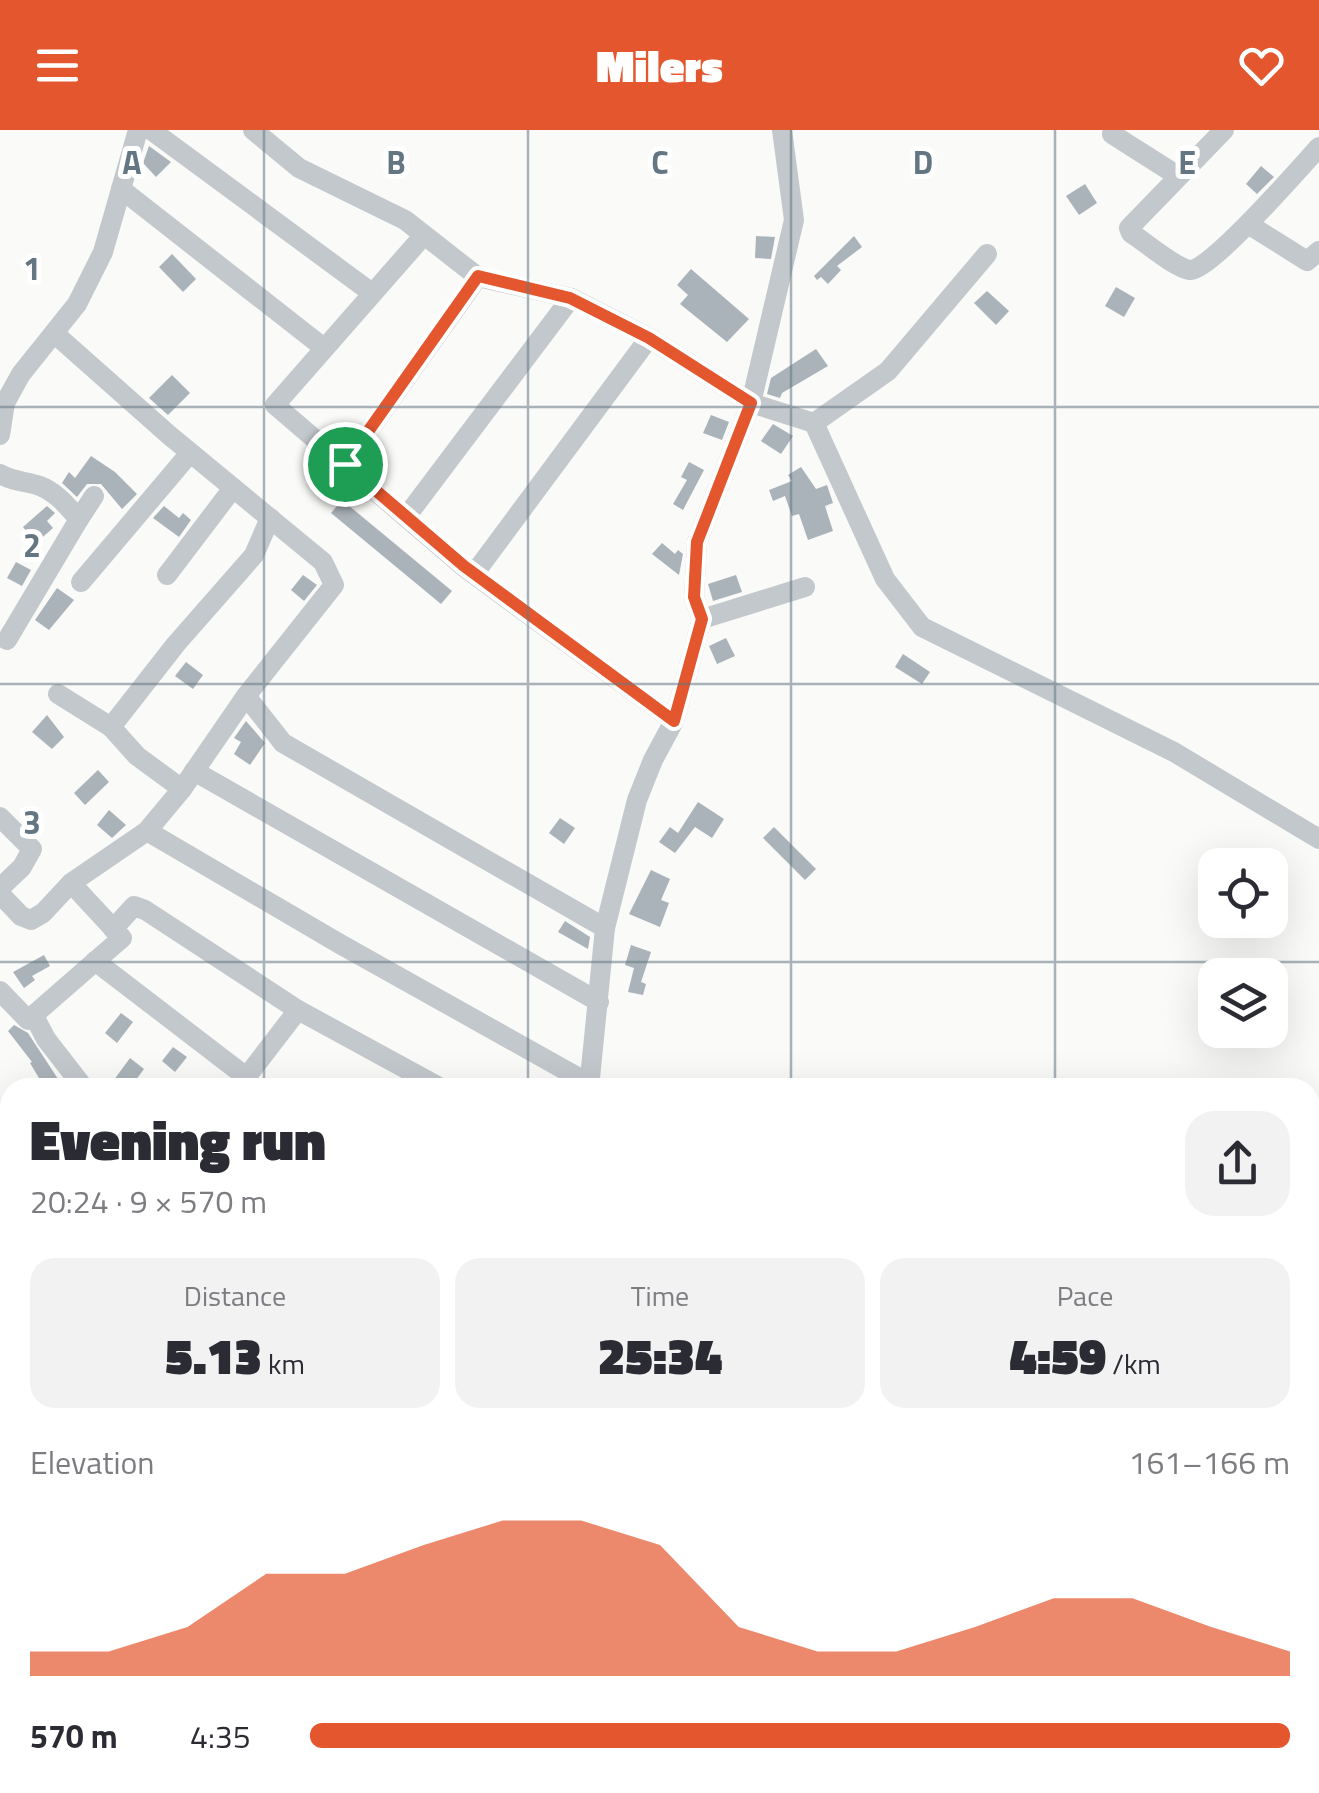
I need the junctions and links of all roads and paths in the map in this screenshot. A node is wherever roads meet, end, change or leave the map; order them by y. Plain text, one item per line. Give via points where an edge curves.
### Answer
1 (138, 130) edge
2 (151, 130) edge
3 (253, 130) edge
4 (782, 130) edge
5 (1224, 130) edge
6 (1112, 134) dead end
7 (1319, 147) edge
8 (1178, 176) junction
9 (121, 189) junction
10 (1248, 224) junction
11 (424, 235) junction
12 (1319, 251) edge
13 (987, 254) dead end
14 (478, 276) junction
15 (372, 293) junction
16 (570, 298) junction
17 (55, 334) junction
18 (649, 338) junction
19 (324, 348) junction
20 (751, 403) junction
21 (814, 424) junction
22 (0, 435) edge
23 (190, 452) junction
24 (345, 464) junction
25 (0, 474) edge
26 (233, 488) junction
27 (94, 496) dead end
28 (406, 517) junction
29 (270, 518) junction
30 (78, 519) junction
31 (474, 574) junction
32 (166, 575) dead end
33 (82, 582) dead end
34 (805, 586) dead end
35 (702, 619) junction
36 (7, 640) dead end
37 (58, 694) dead end
38 (246, 696) junction
39 (674, 721) junction
40 (111, 727) junction
41 (188, 780) junction
42 (0, 817) edge
43 (147, 832) junction
44 (1319, 838) edge
45 (70, 883) junction
46 (0, 891) edge
47 (606, 928) junction
48 (113, 929) junction
49 (96, 962) junction
50 (0, 991) edge
51 (599, 1002) junction
52 (298, 1010) junction
53 (34, 1016) junction
54 (76, 1078) edge
55 (237, 1078) edge
56 (245, 1078) edge
57 (423, 1078) edge
58 (578, 1078) edge
59 (593, 1078) edge

1 - 9 street
2 - 15 street
3 - 11 street via 299,168
4 - 20 street via 794,220
5 - 8 street
6 - 8 street
7 - 10 street
8 - 10 street via 1130,233 1194,271
9 - 17 street via 104,252
9 - 19 street
10 - 12 street via 1306,260
11 - 14 street
11 - 15 street
13 - 21 street via 888,372
14 - 16 street
14 - 24 street
15 - 19 street
16 - 18 street
16 - 28 street
17 - 22 street via 5,403
17 - 23 street
18 - 20 street
18 - 31 street
19 - 24 street via 275,404
20 - 21 street
20 - 35 street via 697,542 694,597
21 - 44 street via 885,579 922,627 1174,752
23 - 26 street
23 - 33 street
24 - 28 street
25 - 30 street via 39,486
26 - 29 street
26 - 32 street
27 - 30 street
28 - 31 street
29 - 38 street via 323,562 334,586
29 - 40 street via 254,555
30 - 36 street
31 - 39 street
34 - 35 street
35 - 39 street
37 - 40 street
38 - 41 street
38 - 47 street via 284,743
39 - 47 street via 638,800
40 - 41 street via 137,756
41 - 43 street
41 - 51 street
42 - 46 street via 32,849
43 - 45 street
43 - 58 street
45 - 46 street via 31,920
45 - 48 street
47 - 51 street
48 - 49 street via 122,938
48 - 52 street via 134,906 145,910
49 - 53 street
49 - 55 street
50 - 53 street via 28,1020
51 - 59 street
52 - 56 street
52 - 57 street
53 - 54 street

